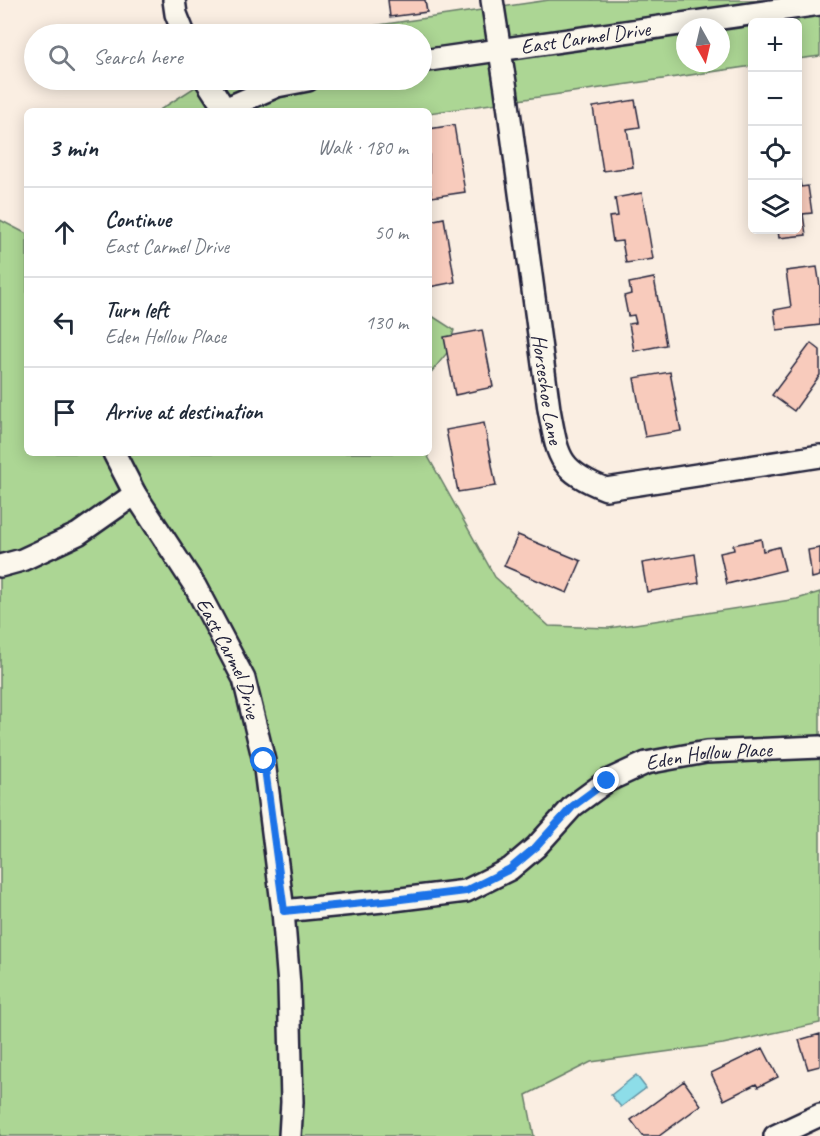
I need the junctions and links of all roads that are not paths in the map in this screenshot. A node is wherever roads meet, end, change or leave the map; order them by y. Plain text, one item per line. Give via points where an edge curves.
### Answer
1 (174, 0) edge
2 (492, 0) edge
3 (820, 4) edge
4 (180, 24) edge
5 (499, 50) junction
6 (432, 60) edge
7 (211, 90) edge
8 (268, 90) edge
9 (221, 108) edge
10 (227, 108) edge
11 (116, 456) edge
12 (820, 456) edge
13 (135, 494) junction
14 (0, 566) edge
15 (820, 747) edge
16 (284, 911) junction
17 (820, 1115) edge
18 (290, 1136) edge
19 (775, 1136) edge

1 - 4 street
2 - 5 street, Horseshoe Lane
3 - 5 street, East Carmel Drive
5 - 6 street, East Carmel Drive
5 - 12 street, Horseshoe Lane via 549,409 558,453 566,466 586,482 606,489
7 - 9 street
8 - 10 street
11 - 13 street, East Carmel Drive
13 - 14 street via 78,534
13 - 16 street, East Carmel Drive via 195,586 244,679 264,761
15 - 16 street, Eden Hollow Place via 706,752 646,763 607,781 573,806 510,869 466,891
16 - 18 street, East Carmel Drive via 289,985
17 - 19 street

